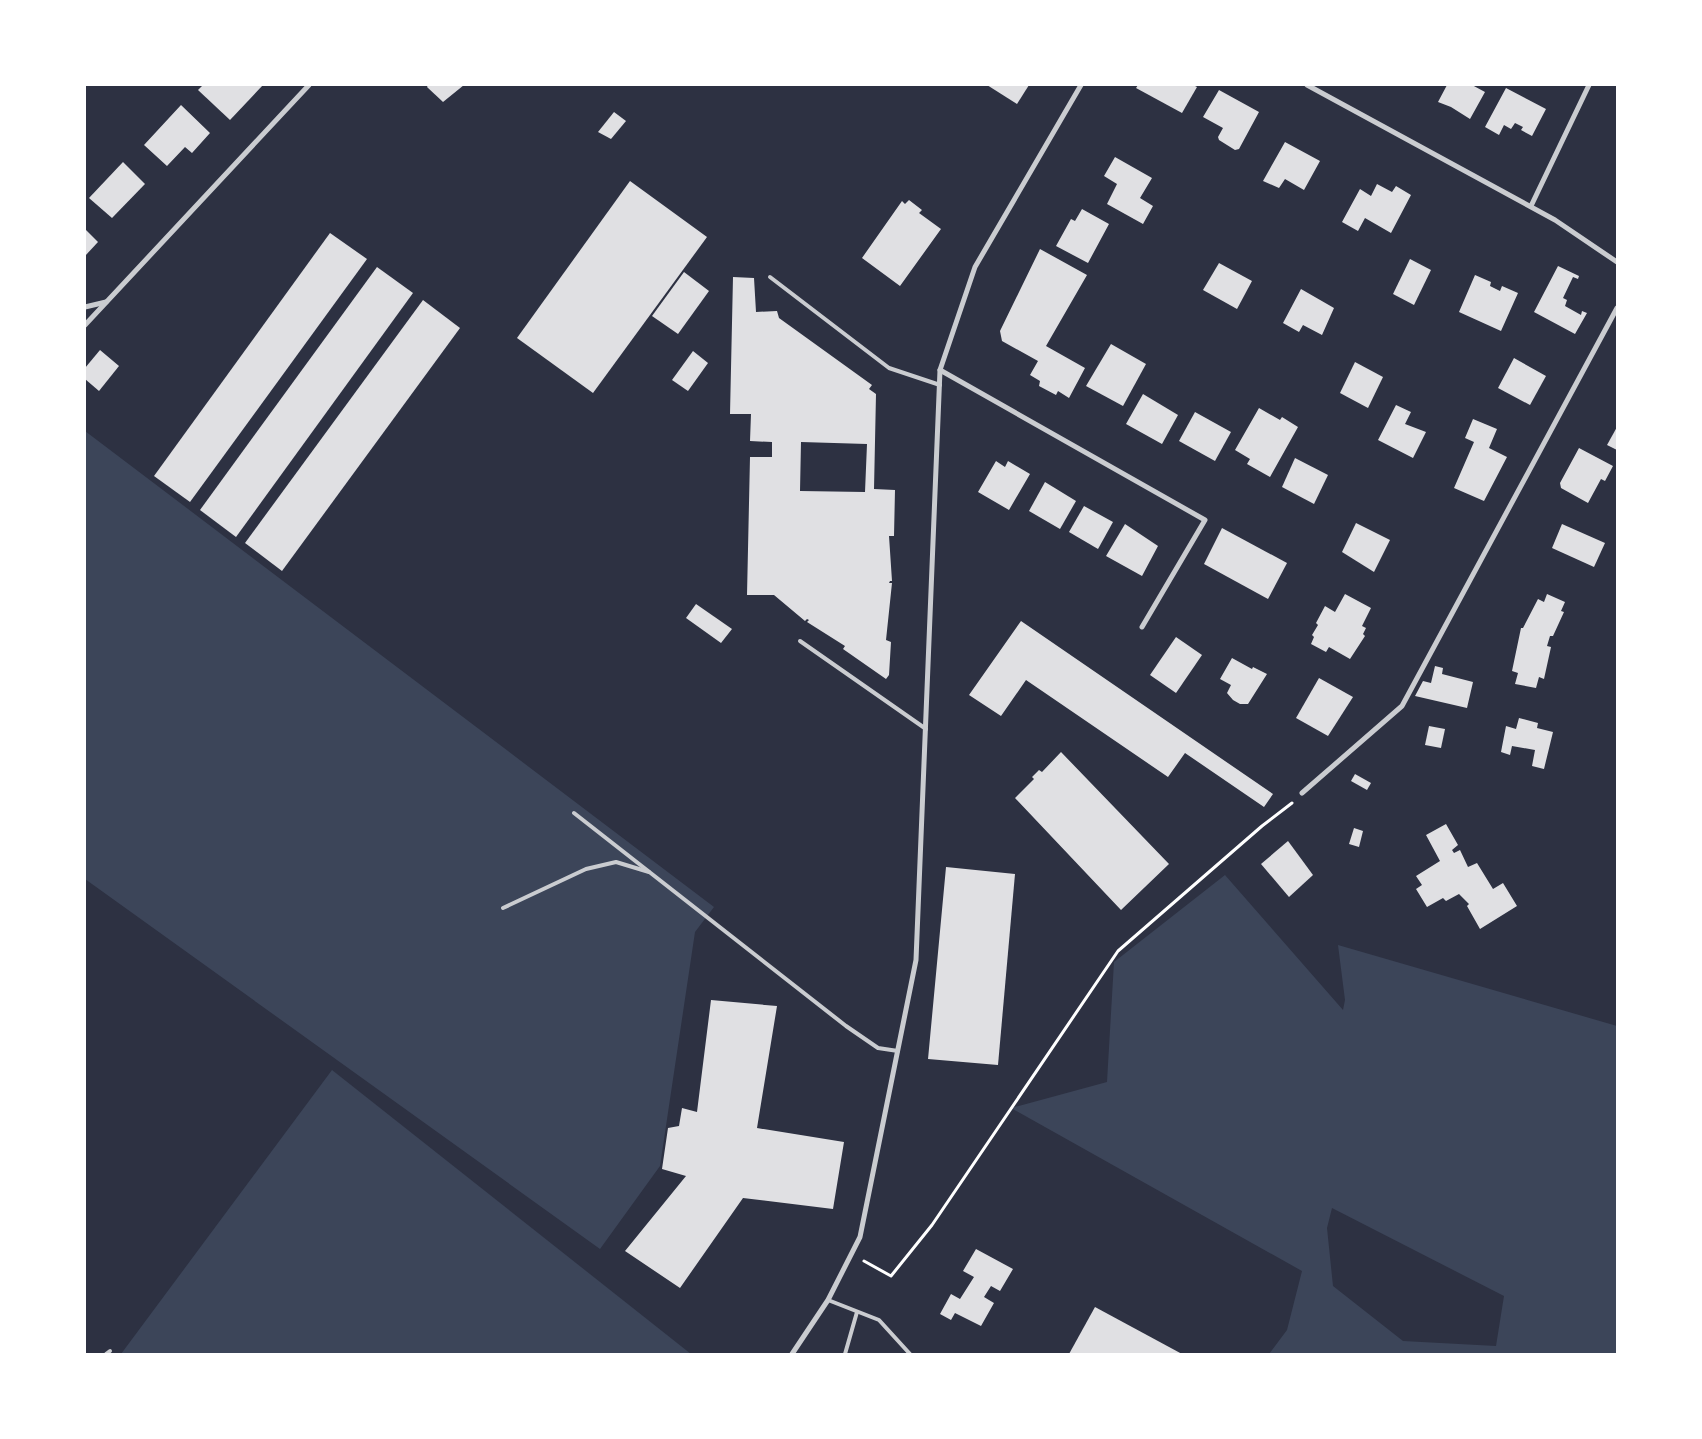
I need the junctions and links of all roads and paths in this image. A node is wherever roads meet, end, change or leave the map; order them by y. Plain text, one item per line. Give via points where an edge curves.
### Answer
1 (309, 85) edge
2 (1082, 85) edge
3 (1307, 85) edge
4 (1589, 85) edge
5 (1531, 206) junction
6 (1617, 262) edge
7 (770, 277) dead end
8 (107, 302) junction
9 (85, 307) edge
10 (1617, 308) edge
11 (85, 325) edge
12 (940, 370) junction
13 (940, 385) junction
14 (1142, 627) dead end
15 (800, 642) dead end
16 (926, 729) junction
17 (1303, 793) joint
18 (574, 813) dead end
19 (651, 872) junction
20 (503, 908) dead end
21 (898, 1051) junction
22 (850, 1254) junction
23 (828, 1300) junction
24 (857, 1312) junction
25 (792, 1354) edge
26 (845, 1354) edge
27 (910, 1354) edge

1 - 8 street
2 - 12 street via 975,267
3 - 5 street
4 - 5 street
5 - 6 street
7 - 13 lane via 889,368
8 - 9 street
8 - 11 street
10 - 17 street via 1402,706
12 - 13 street
12 - 14 street via 1205,520
13 - 16 street
15 - 16 lane
16 - 21 street via 916,960
17 - 22 path via 1302,790 1299,797 1118,951 932,1226 891,1276
18 - 19 lane
19 - 20 lane via 616,862 586,868
19 - 21 lane via 846,1026 878,1048
21 - 22 street via 860,1237
22 - 23 street
23 - 24 lane
23 - 25 street
24 - 26 lane
24 - 27 lane via 879,1320

